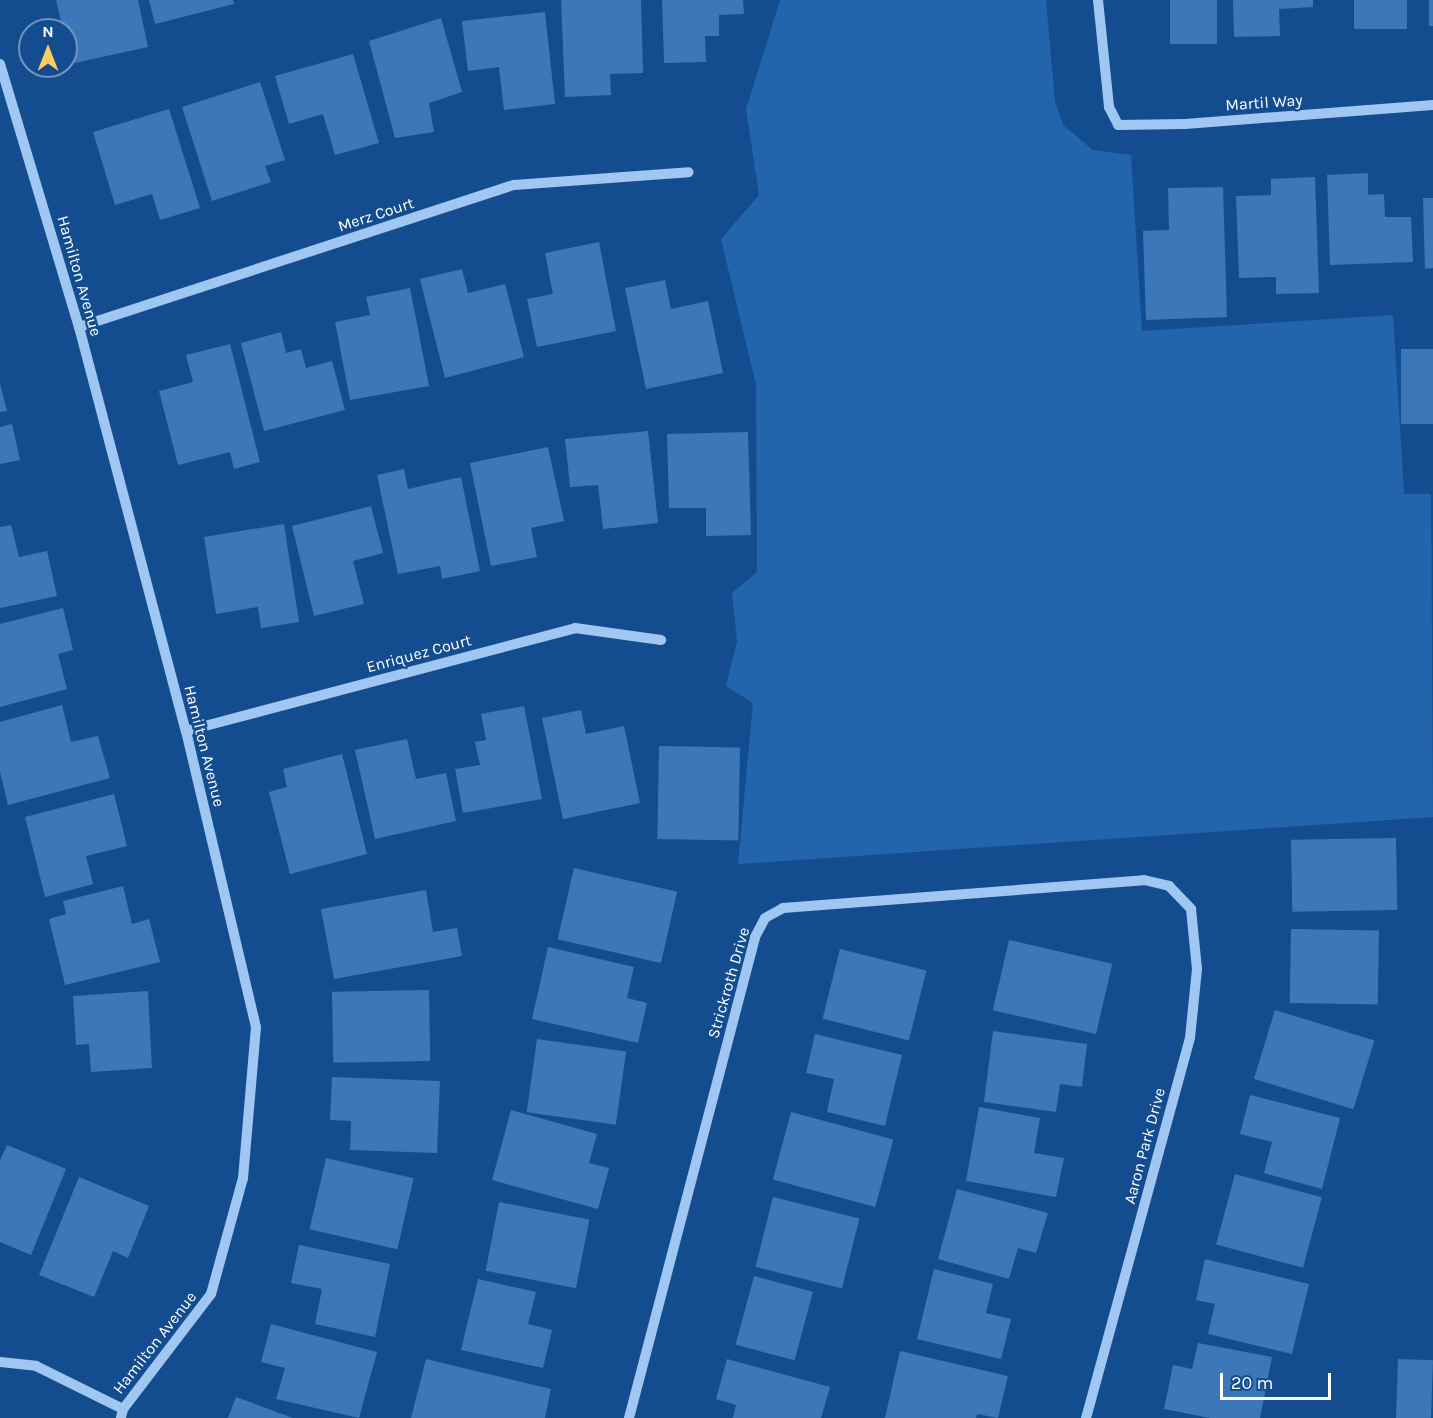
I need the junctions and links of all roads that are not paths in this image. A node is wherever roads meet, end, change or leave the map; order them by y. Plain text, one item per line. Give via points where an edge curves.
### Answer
1 (1098, 0) edge
2 (0, 64) edge
3 (1433, 105) edge
4 (689, 172) dead end
5 (79, 327) junction
6 (661, 640) dead end
7 (186, 731) junction
8 (1168, 886) joint
9 (0, 1362) edge
10 (122, 1413) edge
11 (629, 1418) edge
12 (1086, 1418) edge

1 - 3 street, Martil Way via 1109,106 1118,125 1185,124
2 - 5 street, Hamilton Avenue
4 - 5 street, Merz Court via 514,185
5 - 7 street, Hamilton Avenue
6 - 7 street, Enriquez Court via 575,628
7 - 10 street, Hamilton Avenue via 256,1027 243,1178 211,1294
8 - 11 street, Strickroth Drive via 1144,880 783,908 765,918 755,937
8 - 12 street, Aaron Park Drive via 1191,909 1197,969 1190,1038
9 - 10 street via 36,1366

